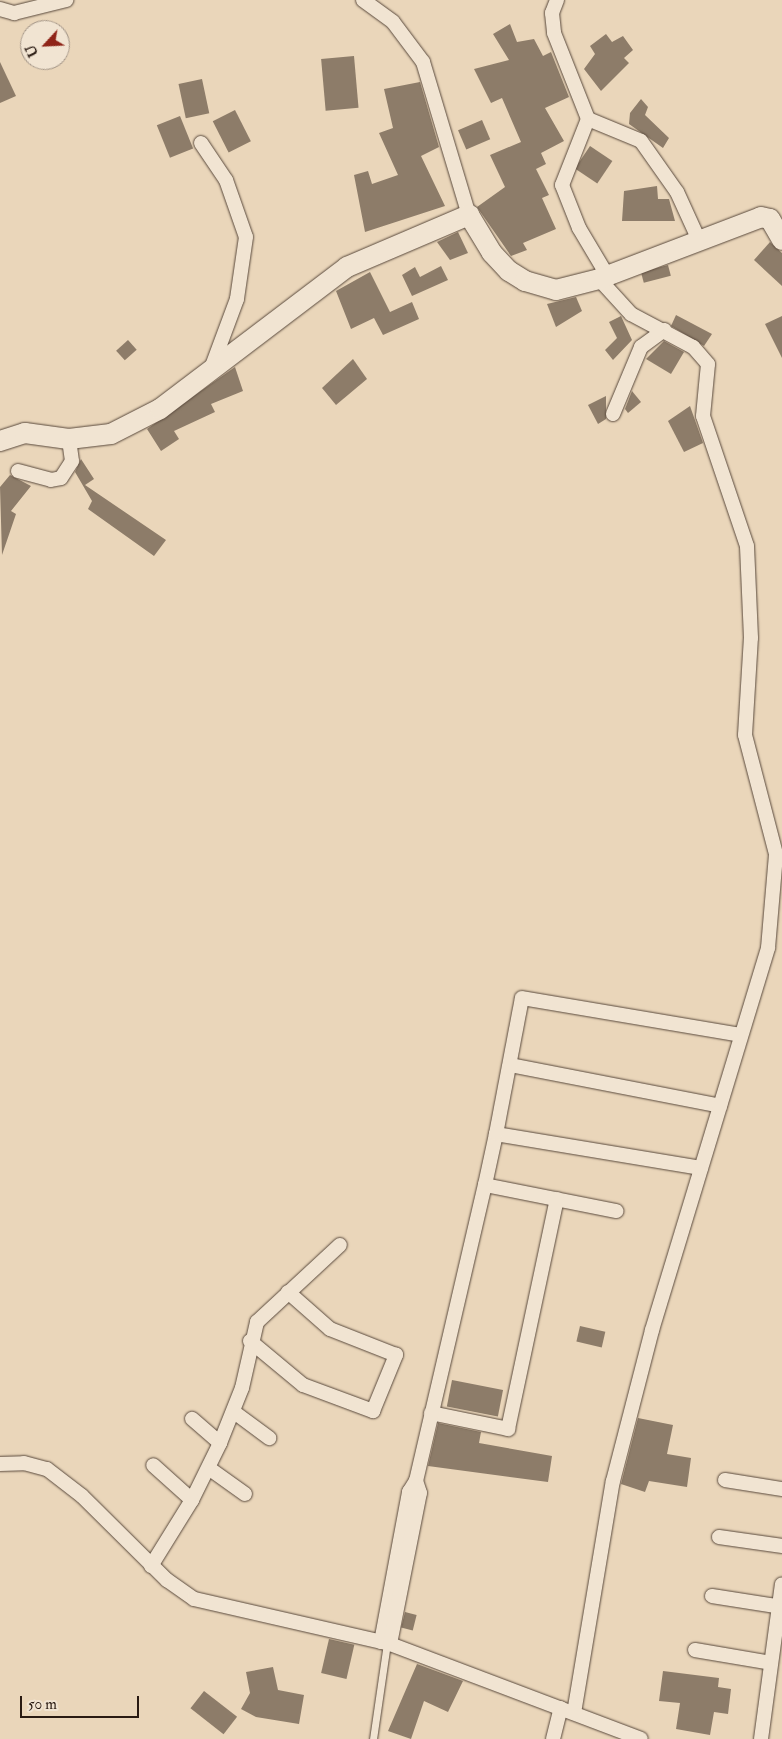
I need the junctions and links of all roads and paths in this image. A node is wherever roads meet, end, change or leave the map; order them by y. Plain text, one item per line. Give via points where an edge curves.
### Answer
1 (66, 0) edge
2 (362, 0) edge
3 (557, 0) edge
4 (0, 9) edge
5 (588, 119) junction
6 (201, 143) dead end
7 (469, 215) junction
8 (780, 230) edge
9 (698, 238) junction
10 (603, 277) junction
11 (664, 330) junction
12 (210, 370) junction
13 (613, 414) dead end
14 (69, 439) junction
15 (0, 441) edge
16 (18, 471) dead end
17 (742, 1034) junction
18 (510, 1065) junction
19 (720, 1106) junction
20 (496, 1134) junction
21 (701, 1168) junction
22 (485, 1185) junction
23 (557, 1199) junction
24 (616, 1211) dead end
25 (340, 1245) dead end
26 (288, 1292) junction
27 (250, 1341) junction
28 (234, 1412) junction
29 (431, 1412) junction
30 (192, 1420) dead end
31 (269, 1438) dead end
32 (220, 1442) junction
33 (0, 1464) edge
34 (153, 1465) dead end
35 (210, 1469) junction
36 (725, 1480) dead end
37 (782, 1489) edge
38 (245, 1494) dead end
39 (192, 1500) junction
40 (719, 1537) dead end
41 (782, 1546) edge
42 (151, 1566) junction
43 (782, 1584) edge
44 (712, 1596) dead end
45 (781, 1607) edge
46 (386, 1643) junction
47 (695, 1650) dead end
48 (771, 1664) junction
49 (568, 1710) junction
50 (373, 1739) edge
51 (554, 1739) edge
52 (641, 1739) edge
53 (761, 1739) edge

1 - 4 street via 14,13
2 - 7 street via 393,22 423,62
3 - 5 street via 552,13 554,33
5 - 9 street via 641,141 677,192
5 - 10 street via 562,185
6 - 12 street via 230,187 246,237 237,298
7 - 10 street via 492,253 525,281 556,290
7 - 12 street via 347,267
8 - 9 street via 761,216
9 - 10 street
10 - 11 street via 631,314
11 - 13 street via 641,347
11 - 17 street via 693,347 708,364 703,416 747,546 751,638 746,735 776,854 772,931
12 - 14 street via 160,409 111,434
14 - 15 street via 25,433
14 - 16 street via 72,461 61,478 51,480
17 - 18 street via 522,998
17 - 19 street
18 - 19 street
18 - 20 street
19 - 21 street
20 - 21 street
20 - 22 street
21 - 49 street via 613,1481
22 - 23 street
22 - 29 street
23 - 24 street
23 - 29 street via 508,1429
25 - 26 street
26 - 27 street via 256,1322
26 - 27 street via 330,1328 396,1355 373,1412 303,1385
27 - 28 street
28 - 31 street
28 - 32 street
29 - 46 street via 416,1481 420,1493
30 - 32 street
32 - 35 street
33 - 42 street via 24,1463 47,1469 82,1496
34 - 39 street
35 - 38 street
35 - 39 street
36 - 37 street
39 - 42 street
40 - 41 street
42 - 46 street via 180,1591 218,1607
43 - 45 street
44 - 45 street
45 - 48 street
46 - 49 street
46 - 50 lane
47 - 48 street
48 - 53 street
49 - 51 street
49 - 52 street

